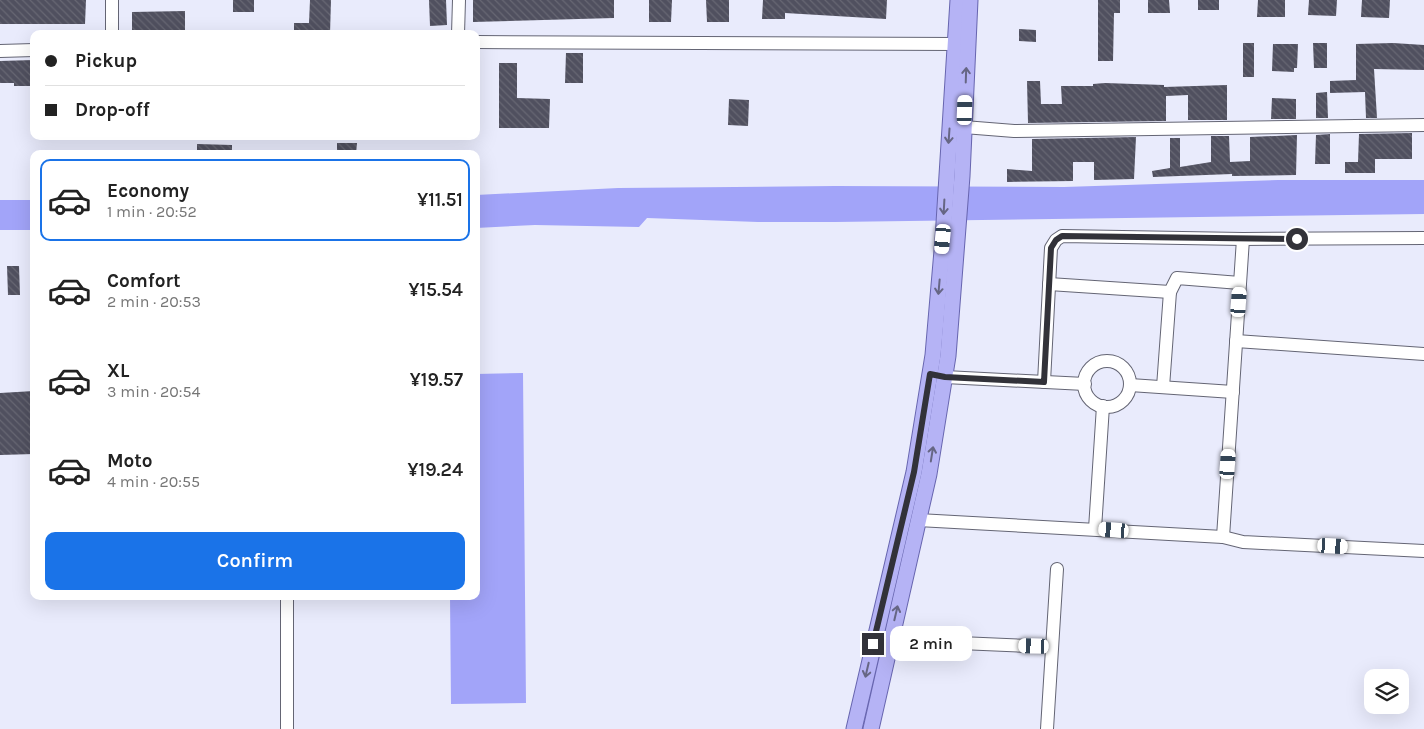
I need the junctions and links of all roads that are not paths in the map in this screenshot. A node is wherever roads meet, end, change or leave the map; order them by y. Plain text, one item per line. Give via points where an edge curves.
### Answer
1 (112, 0) edge
2 (459, 0) edge
3 (958, 0) edge
4 (970, 0) edge
5 (112, 30) edge
6 (458, 30) edge
7 (480, 42) edge
8 (956, 44) junction
9 (30, 50) edge
10 (0, 51) edge
11 (1424, 125) edge
12 (964, 127) junction
13 (1424, 238) edge
14 (950, 239) junction
15 (1243, 240) junction
16 (1240, 283) junction
17 (1049, 284) junction
18 (1170, 292) junction
19 (1236, 342) junction
20 (1424, 354) edge
21 (930, 374) junction
22 (945, 377) junction
23 (1044, 382) junction
24 (1084, 384) junction
25 (1130, 385) junction
26 (1163, 387) junction
27 (1232, 392) junction
28 (1104, 406) junction
29 (918, 520) junction
30 (1096, 529) junction
31 (1224, 537) junction
32 (1424, 551) edge
33 (1058, 569) dead end
34 (288, 600) edge
35 (890, 640) junction
36 (1052, 647) junction
37 (287, 729) edge
38 (854, 729) edge
39 (871, 729) edge
40 (1047, 729) edge

1 - 5 street
2 - 6 street
3 - 8 main road
12 -> 4 main road
7 - 8 street
8 -> 14 main road via 946,176
9 - 10 street
11 - 12 street via 1014,131
12 - 14 main road via 962,176
13 - 15 street
14 -> 21 main road
14 - 22 main road
15 - 16 street
15 - 17 street via 1062,236 1051,248
16 - 18 street via 1177,278
16 - 19 street
17 - 18 street
17 - 23 street
18 - 26 street
19 - 20 street
19 - 27 street
21 - 22 main road
21 -> 38 main road via 914,472
22 - 23 street
29 -> 22 main road
23 - 24 street
24 - 25 street via 1089,369 1106,361 1126,370
24 - 28 street via 1088,396
25 - 26 street
25 - 28 street via 1121,402
26 - 27 street
27 - 31 street
28 - 30 street
29 - 30 street
35 -> 29 main road
30 - 31 street
31 - 32 street via 1243,542
33 - 36 street
34 - 37 street
35 - 36 street
35 - 39 main road
36 - 40 street

